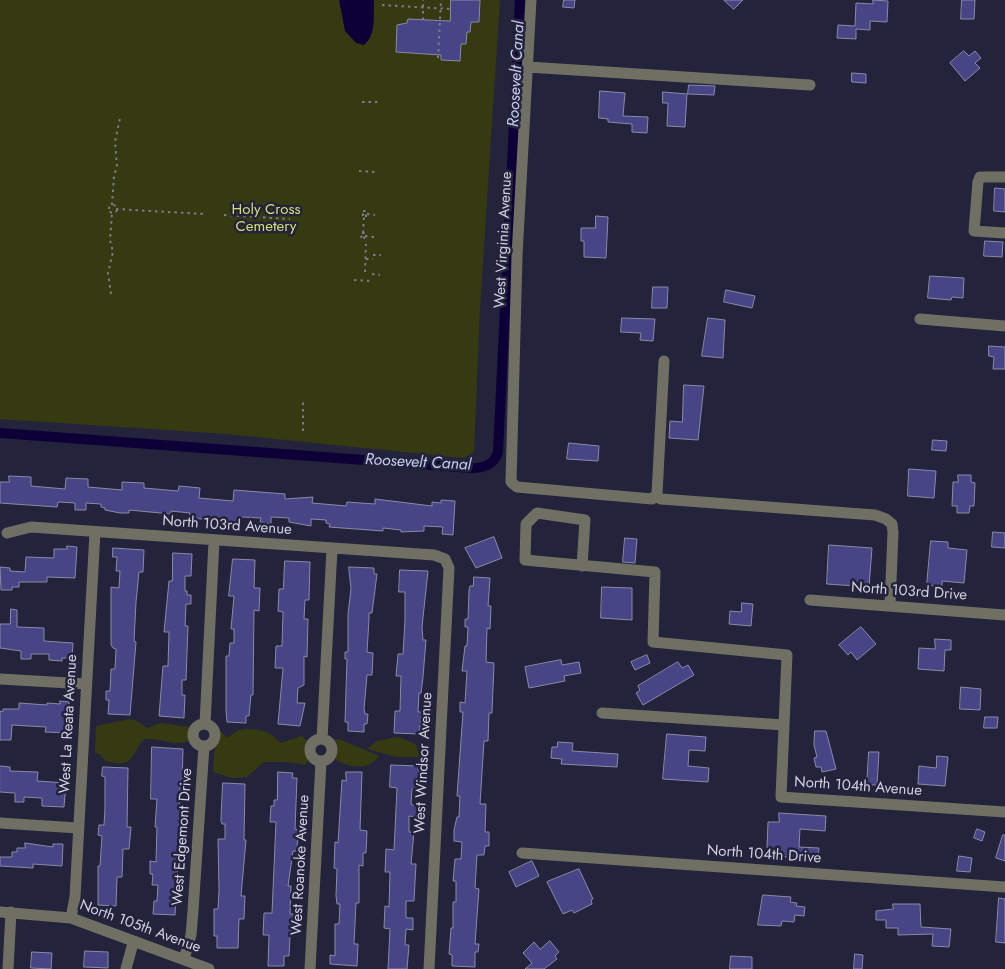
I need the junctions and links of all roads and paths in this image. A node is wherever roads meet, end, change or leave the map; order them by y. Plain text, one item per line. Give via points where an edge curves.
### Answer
1 (423, 0) edge
2 (441, 0) edge
3 (532, 0) edge
4 (382, 5) dead end
5 (423, 7) junction
6 (441, 8) junction
7 (450, 9) dead end
8 (422, 20) dead end
9 (438, 58) dead end
10 (528, 67) junction
11 (810, 85) dead end
12 (362, 102) dead end
13 (378, 102) dead end
14 (120, 118) dead end
15 (359, 171) dead end
16 (376, 172) dead end
17 (1005, 177) edge
18 (112, 205) junction
19 (116, 209) junction
20 (112, 213) junction
21 (203, 214) dead end
22 (224, 215) dead end
23 (374, 215) dead end
24 (290, 219) dead end
25 (1005, 233) edge
26 (374, 237) dead end
27 (366, 244) dead end
28 (373, 255) dead end
29 (381, 255) dead end
30 (366, 259) junction
31 (373, 259) dead end
32 (365, 272) dead end
33 (372, 274) dead end
34 (380, 275) dead end
35 (354, 280) dead end
36 (372, 281) dead end
37 (111, 294) dead end
38 (920, 319) dead end
39 (1005, 326) edge
40 (664, 361) dead end
41 (303, 402) dead end
42 (303, 431) dead end
43 (654, 498) junction
44 (95, 532) junction
45 (8, 533) dead end
46 (214, 540) junction
47 (332, 548) junction
48 (445, 559) joint
49 (582, 566) junction
50 (810, 600) dead end
51 (890, 606) junction
52 (1005, 615) edge
53 (0, 679) edge
54 (86, 684) junction
55 (602, 713) dead end
56 (784, 725) junction
57 (322, 739) junction
58 (321, 762) junction
59 (1005, 812) edge
60 (0, 823) edge
61 (78, 828) junction
62 (522, 853) dead end
63 (1005, 887) edge
64 (5, 912) edge
65 (71, 918) junction
66 (133, 942) junction
67 (184, 959) junction
68 (8, 969) edge
69 (126, 969) edge
70 (209, 969) edge
71 (310, 969) edge
72 (429, 969) edge

1 - 5 path
2 - 6 path
3 - 10 street, West Virginia Avenue
4 - 5 path
5 - 6 path
5 - 8 path
6 - 7 path
6 - 9 path
10 - 11 street
10 - 43 street, West Virginia Avenue via 517,256 511,482 517,487
12 - 13 path
14 - 18 path
15 - 16 path
17 - 25 street via 980,177 974,231
18 - 19 path
18 - 20 path via 109,209
19 - 20 path
19 - 21 path
20 - 37 path via 110,240 113,252 108,273
22 - 24 path
23 - 26 path via 365,215 364,235
27 - 30 path
28 - 29 path
30 - 31 path
30 - 32 path
33 - 34 path
35 - 36 path
38 - 39 street
40 - 43 street via 657,494
41 - 42 path
43 - 51 street via 875,515 886,519 892,524 893,532
44 - 45 street, North 103rd Avenue via 31,527
44 - 46 street, North 103rd Avenue
44 - 54 street, West La Reata Avenue
46 - 47 street, North 103rd Avenue
46 - 67 street, West Edgemont Drive via 205,724 214,729 216,736 213,742 204,746 191,935
47 - 48 street, North 103rd Avenue via 434,555
47 - 57 street
48 - 72 street, West Windsor Avenue via 449,568
49 - 49 street via 525,560 526,524 537,513 585,520
49 - 56 street, North 104th Avenue via 655,572 653,642 787,655
50 - 51 street, North 103rd Drive
51 - 52 street, North 103rd Drive
53 - 54 street
54 - 61 street, West La Reata Avenue
55 - 56 street
56 - 59 street, North 104th Avenue via 781,798
57 - 58 street via 333,749 328,759
57 - 58 street via 312,743 310,750 312,756
58 - 71 street, West Roanoke Avenue
60 - 61 street
61 - 65 street, West La Reata Avenue
62 - 63 street, North 104th Drive
64 - 65 street, North 105th Avenue
64 - 68 street
65 - 66 street, North 105th Avenue
66 - 67 street, North 105th Avenue
66 - 69 street
67 - 70 street, North 105th Avenue

